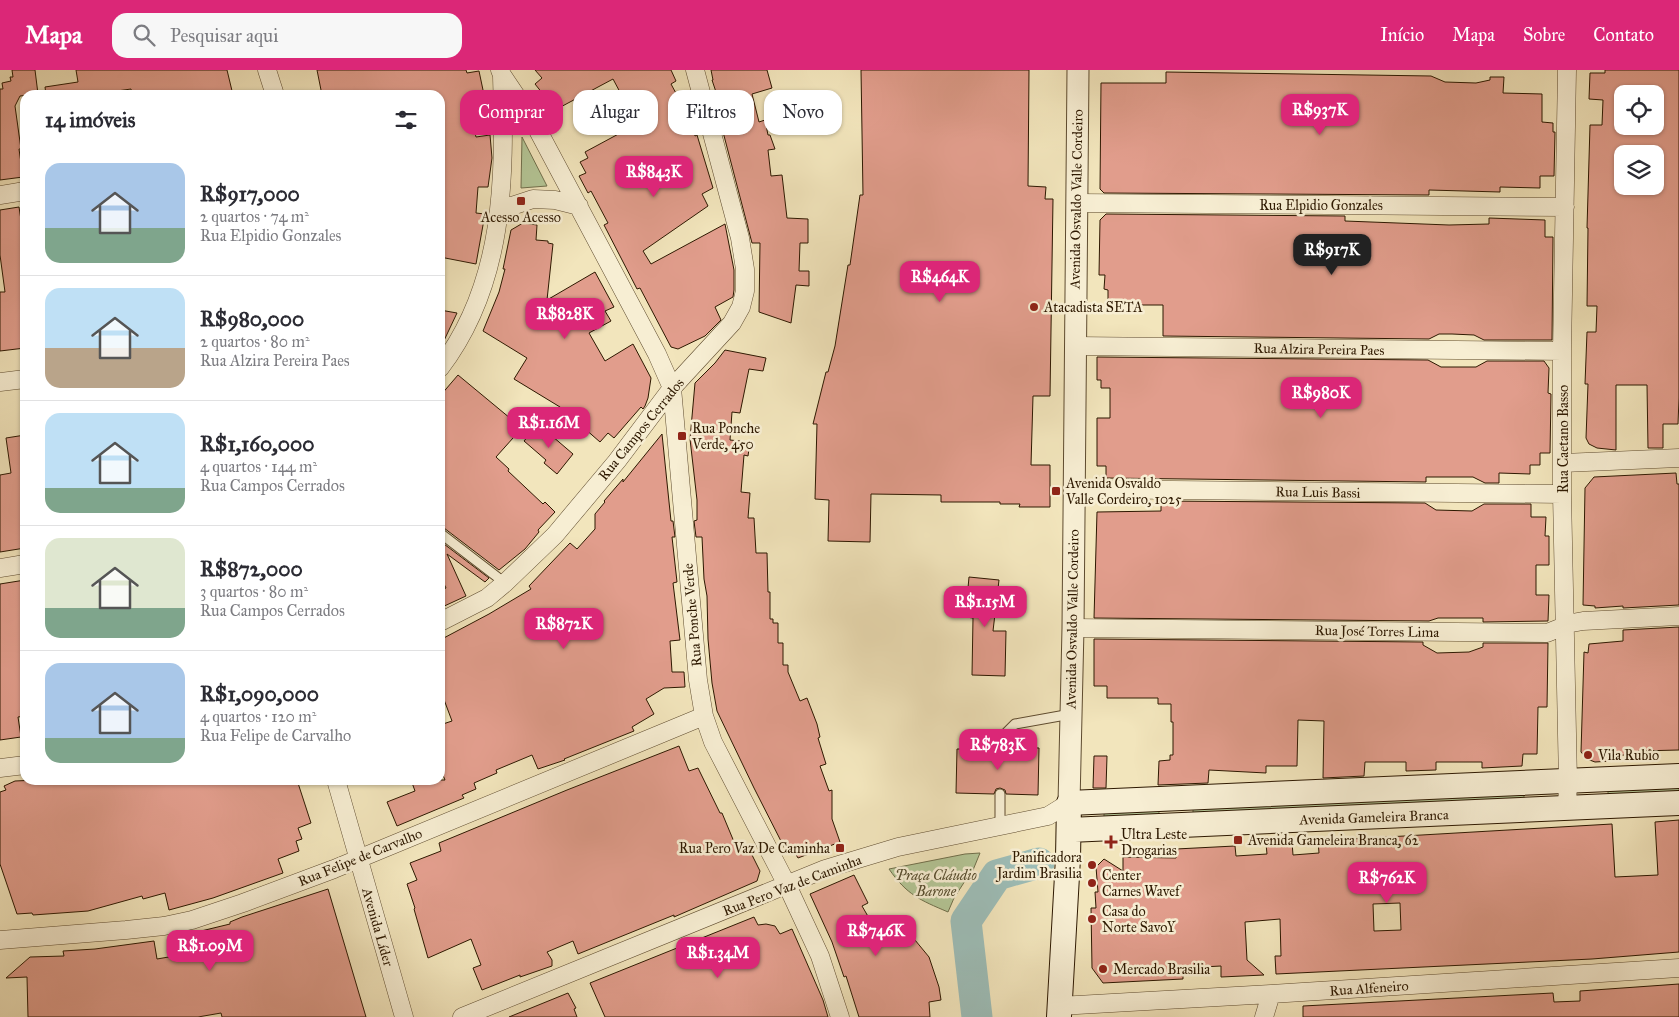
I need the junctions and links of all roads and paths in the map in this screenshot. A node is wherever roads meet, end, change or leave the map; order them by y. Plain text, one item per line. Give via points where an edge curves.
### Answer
1 (267, 70) edge
2 (695, 70) edge
3 (1078, 70) edge
4 (1567, 70) edge
5 (501, 73) edge
6 (274, 90) edge
7 (20, 192) edge
8 (0, 195) edge
9 (1076, 203) junction
10 (578, 206) junction
11 (1565, 206) junction
12 (500, 210) junction
13 (1075, 346) junction
14 (1562, 352) junction
15 (445, 361) edge
16 (20, 380) edge
17 (0, 382) edge
18 (672, 388) junction
19 (1679, 458) edge
20 (1563, 463) junction
21 (1074, 489) junction
22 (1562, 494) junction
23 (445, 537) edge
24 (20, 565) edge
25 (0, 568) edge
26 (505, 583) junction
27 (1679, 616) edge
28 (445, 619) edge
29 (1566, 626) junction
30 (1073, 628) junction
31 (1071, 714) junction
32 (704, 716) junction
33 (1001, 747) dead end
34 (20, 766) edge
35 (0, 768) edge
36 (1679, 776) edge
37 (1568, 782) junction
38 (337, 785) edge
39 (1000, 794) dead end
40 (1171, 799) junction
41 (1069, 803) junction
42 (1679, 803) edge
43 (1567, 808) junction
44 (1048, 816) junction
45 (1000, 826) junction
46 (1170, 826) junction
47 (1069, 830) junction
48 (359, 858) junction
49 (788, 885) junction
50 (0, 940) edge
51 (1679, 968) edge
52 (1271, 994) junction
53 (1059, 1012) edge
54 (404, 1017) edge
55 (462, 1017) edge
56 (840, 1017) edge
57 (1264, 1017) edge

1 - 6 street
2 - 18 street, Rua Campos Cerrados via 740,238 745,291 732,323
3 - 9 street, Avenida Osvaldo Valle Cordeiro
4 - 11 street, Rua Caetano Basso
5 - 10 street, Rua Ponche Verde via 533,121
5 - 12 street
7 - 8 street
9 - 11 street, Rua Elpidio Gonzales
9 - 13 street, Avenida Osvaldo Valle Cordeiro
10 - 12 street via 533,199
10 - 18 street, Rua Ponche Verde
11 - 14 street, Rua Caetano Basso
12 - 15 street via 490,261 473,315
13 - 14 street, Rua Alzira Pereira Paes
13 - 21 street, Avenida Osvaldo Valle Cordeiro
14 - 20 street, Rua Caetano Basso
16 - 17 street
18 - 26 street, Rua Campos Cerrados via 555,535
18 - 32 street, Rua Ponche Verde
19 - 20 street
20 - 22 street, Rua Caetano Basso
21 - 22 street, Rua Luis Bassi
21 - 30 street, Avenida Osvaldo Valle Cordeiro
22 - 29 street, Rua Caetano Basso
23 - 26 lane
24 - 25 street
26 - 28 street, Rua Campos Cerrados via 487,598
27 - 29 street, Rua José Torres Lima via 1583,621
29 - 30 street, Rua José Torres Lima via 1547,633
29 - 37 street, Rua Caetano Basso
30 - 31 street, Avenida Osvaldo Valle Cordeiro
31 - 33 lane via 1015,724 1007,732
31 - 41 street, Avenida Osvaldo Valle Cordeiro
32 - 48 street, Rua Felipe de Carvalho
32 - 49 street, Rua Ponche Verde via 721,760
34 - 35 street
36 - 37 main road, Avenida Gameleira Branca
37 - 40 main road, Avenida Gameleira Branca
37 - 43 street, Rua Caetano Basso
38 - 48 street, Avenida Líder
39 - 45 lane
40 - 41 main road, Avenida Gameleira Branca
40 - 46 main road
41 - 44 street, Rua Pero Vaz de Caminha
41 - 47 main road, Avenida Osvaldo Valle Cordeiro
42 - 43 main road, Avenida Gameleira Branca
43 - 46 main road, Avenida Gameleira Branca
44 - 45 street, Rua Pero Vaz de Caminha
44 - 47 street
45 - 49 street, Rua Pero Vaz de Caminha via 898,847 825,869
46 - 47 main road, Avenida Gameleira Branca
47 - 53 main road, Avenida Osvaldo Valle Cordeiro
48 - 50 street, Rua Felipe de Carvalho via 192,920 164,926
48 - 54 street, Avenida Líder
49 - 55 street, Rua Pero Vaz de Caminha
49 - 56 street, Rua Ponche Verde via 820,956
51 - 52 street, Rua Alfeneiro
52 - 53 street, Rua Alfeneiro
52 - 57 street

